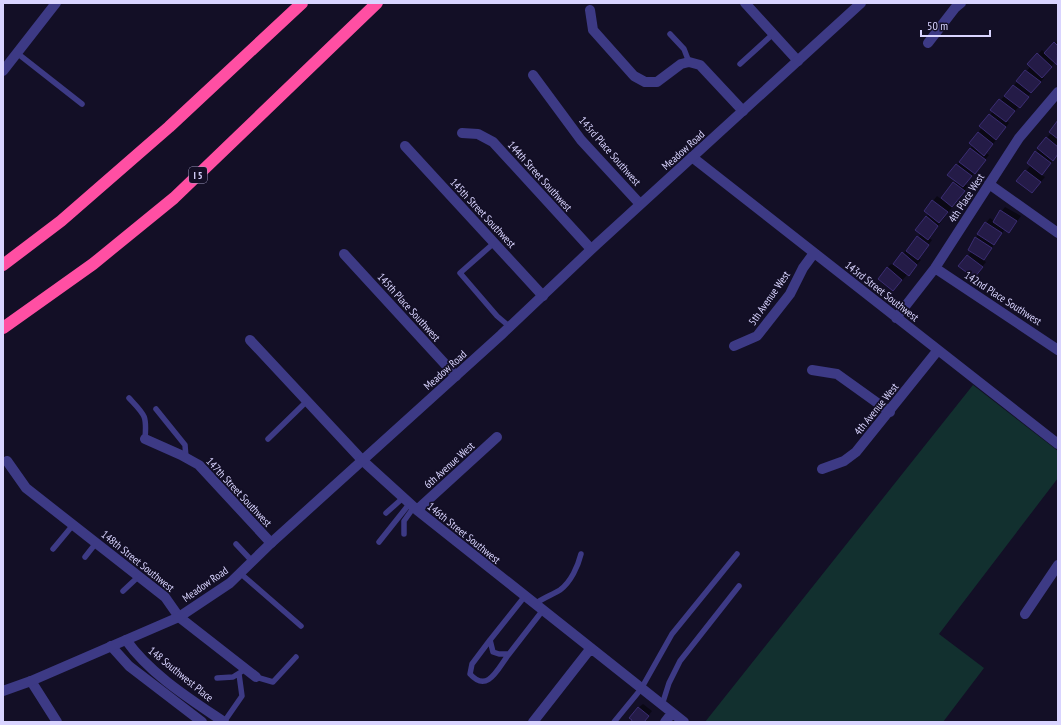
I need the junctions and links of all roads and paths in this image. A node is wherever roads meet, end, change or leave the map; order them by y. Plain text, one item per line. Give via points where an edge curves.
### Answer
1 (56, 3) edge
2 (302, 3) edge
3 (377, 3) edge
4 (745, 3) edge
5 (861, 3) edge
6 (961, 3) edge
7 (590, 10) dead end
8 (670, 34) dead end
9 (773, 34) junction
10 (928, 43) dead end
11 (17, 53) junction
12 (798, 61) junction
13 (689, 62) junction
14 (740, 64) dead end
15 (3, 71) edge
16 (533, 75) dead end
17 (1058, 92) edge
18 (82, 104) dead end
19 (743, 111) junction
20 (462, 132) dead end
21 (405, 146) dead end
22 (692, 157) junction
23 (989, 184) junction
24 (640, 204) junction
25 (1058, 232) edge
26 (494, 243) junction
27 (591, 250) junction
28 (814, 253) junction
29 (344, 254) dead end
30 (3, 265) edge
31 (935, 268) junction
32 (543, 296) junction
33 (896, 318) junction
34 (510, 327) junction
35 (3, 328) edge
36 (250, 340) dead end
37 (734, 346) dead end
38 (938, 350) junction
39 (1058, 350) edge
40 (812, 370) dead end
41 (456, 376) junction
42 (129, 398) dead end
43 (307, 401) junction
44 (156, 409) dead end
45 (890, 412) junction
46 (497, 437) dead end
47 (145, 439) joint
48 (268, 439) dead end
49 (1058, 444) edge
50 (186, 458) junction
51 (362, 460) junction
52 (5, 461) edge
53 (822, 469) dead end
54 (411, 504) junction
55 (386, 513) dead end
56 (73, 525) junction
57 (404, 534) dead end
58 (379, 542) dead end
59 (96, 543) junction
60 (271, 543) junction
61 (236, 544) dead end
62 (53, 550) dead end
63 (581, 554) dead end
64 (738, 554) dead end
65 (85, 557) dead end
66 (252, 561) junction
67 (1058, 565) edge
68 (240, 573) junction
69 (139, 576) junction
70 (739, 586) dead end
71 (123, 591) dead end
72 (525, 596) junction
73 (539, 607) junction
74 (1025, 614) dead end
75 (179, 617) junction
76 (301, 626) dead end
77 (126, 640) junction
78 (490, 640) junction
79 (111, 646) junction
80 (591, 648) junction
81 (510, 654) junction
82 (296, 657) dead end
83 (242, 671) junction
84 (256, 677) joint
85 (217, 678) dead end
86 (31, 681) junction
87 (641, 689) junction
88 (3, 690) edge
89 (662, 704) junction
90 (672, 713) junction
91 (57, 722) edge
92 (202, 722) edge
93 (224, 722) edge
94 (533, 722) edge
95 (614, 722) edge
96 (665, 722) edge
97 (684, 722) edge

1 - 11 street
2 - 30 highway via 169,127 61,221
3 - 35 highway, I 5 via 174,198 93,264
4 - 9 street
5 - 12 street, Meadow Road
6 - 10 street
7 - 13 street via 592,30 634,76 645,82 656,82 681,64
8 - 13 lane via 684,49
9 - 12 street
9 - 14 lane
11 - 15 street
11 - 18 lane
12 - 19 street, Meadow Road
13 - 19 street via 704,68
16 - 24 street, 143rd Place Southwest via 581,140
17 - 23 street, 4th Place West via 1019,138
19 - 22 street, Meadow Road
20 - 27 street, 144th Street Southwest via 478,134 493,142
21 - 26 street, 145th Street Southwest
22 - 24 street, Meadow Road
22 - 28 street, 143rd Street Southwest
23 - 25 street
23 - 31 street, 4th Place West
24 - 27 street, Meadow Road
26 - 32 street, 145th Street Southwest
26 - 34 lane via 460,273 497,316
27 - 32 street, Meadow Road
28 - 33 street, 143rd Street Southwest
28 - 37 street, 5th Avenue West via 790,294 757,336
29 - 41 street, 145th Place Southwest
31 - 33 street, 4th Place West
31 - 39 street, 142nd Place Southwest
32 - 34 street, Meadow Road
33 - 38 street, 143rd Street Southwest
34 - 41 street, Meadow Road
36 - 43 street, 146th Street Southwest
38 - 45 street, 4th Avenue West
38 - 49 street, 143rd Street Southwest
40 - 45 street via 837,374
41 - 51 street, Meadow Road
42 - 47 lane via 142,412 146,421
43 - 48 lane
43 - 51 street, 146th Street Southwest
44 - 50 lane via 185,445
45 - 53 street, 4th Avenue West via 856,452 844,461
46 - 54 street, 6th Avenue West
47 - 50 street, 147th Street Southwest
50 - 60 street, 147th Street Southwest via 199,466
51 - 54 street, 146th Street Southwest
51 - 60 street, Meadow Road
52 - 56 street, 148th Street Southwest via 26,488
54 - 55 lane
54 - 57 lane via 404,520
54 - 58 lane
54 - 72 street, 146th Street Southwest
56 - 59 street, 148th Street Southwest
56 - 62 lane
59 - 65 lane
59 - 69 street, 148th Street Southwest
60 - 66 street, Meadow Road
61 - 66 lane
63 - 73 lane via 577,568 562,588 546,596
64 - 87 lane via 672,634
66 - 68 street, Meadow Road
67 - 74 street
68 - 75 street, Meadow Road via 230,584
68 - 76 lane
69 - 71 lane
69 - 75 street, 148th Street Southwest via 165,597
70 - 89 lane via 680,661
72 - 73 street, 146th Street Southwest
72 - 78 lane
73 - 80 street, 146th Street Southwest
73 - 81 lane
75 - 77 street, Meadow Road
75 - 83 street, 148th Street Southwest
77 - 79 street, Meadow Road
77 - 93 street, 148 Southwest Place via 154,670
78 - 81 lane via 493,652
78 - 81 lane via 472,664 470,674 475,680 482,683 488,681
79 - 86 street, Meadow Road
79 - 92 street via 128,666
80 - 87 street, 146th Street Southwest
80 - 94 street
82 - 84 lane via 273,682
83 - 84 street, 148th Street Southwest
83 - 85 lane via 233,676
83 - 93 lane via 242,696
86 - 88 street, Meadow Road
86 - 91 street
87 - 89 street, 146th Street Southwest
87 - 95 lane
89 - 90 street, 146th Street Southwest
90 - 96 street
90 - 97 street, 146th Street Southwest

